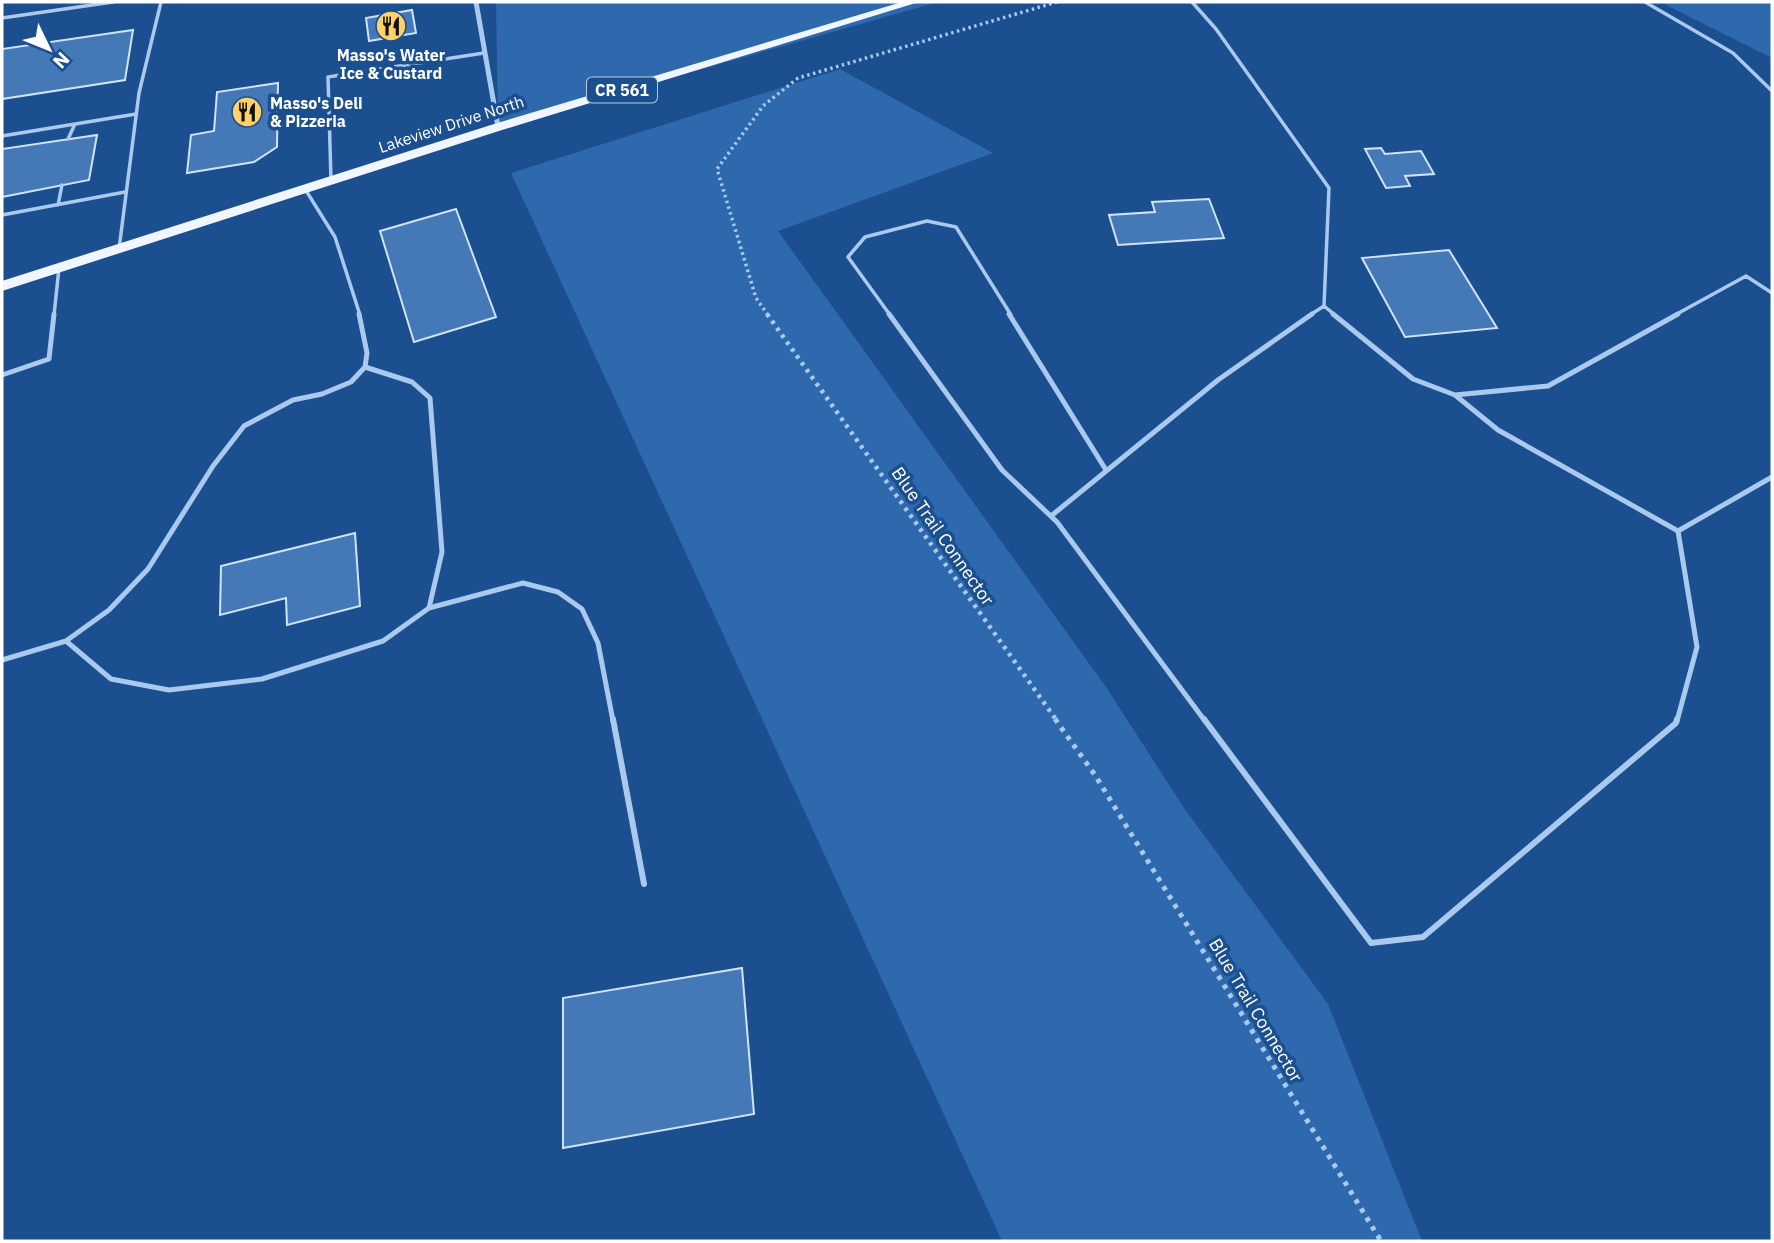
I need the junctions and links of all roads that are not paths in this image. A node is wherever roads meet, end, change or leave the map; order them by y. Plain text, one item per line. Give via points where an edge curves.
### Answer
1 (113, 2) edge
2 (161, 2) edge
3 (476, 2) edge
4 (913, 2) edge
5 (1192, 2) edge
6 (1645, 2) edge
7 (2, 18) edge
8 (484, 53) junction
9 (1772, 91) edge
10 (136, 114) junction
11 (75, 124) junction
12 (498, 127) junction
13 (2, 136) edge
14 (68, 139) dead end
15 (331, 180) junction
16 (62, 185) dead end
17 (305, 189) junction
18 (125, 191) junction
19 (58, 205) junction
20 (2, 215) edge
21 (118, 249) junction
22 (58, 268) junction
23 (2, 286) edge
24 (1772, 293) edge
25 (1324, 306) junction
26 (365, 367) junction
27 (2, 375) edge
28 (1455, 395) junction
29 (1106, 470) junction
30 (1772, 477) edge
31 (1051, 516) junction
32 (1678, 531) junction
33 (429, 608) junction
34 (66, 641) junction
35 (2, 660) edge
36 (644, 884) dead end

1 - 7 lane
2 - 10 lane
3 - 8 street
4 - 12 main road, Lakeview Drive North / CR 561
5 - 25 lane via 1329,188
6 - 9 lane via 1733,53
8 - 12 street
8 - 15 lane via 328,77
10 - 11 lane
10 - 18 lane
11 - 13 lane
11 - 14 lane
12 - 15 main road, Lakeview Drive North / CR 561
15 - 17 main road, Lakeview Drive North / CR 561
16 - 19 lane
17 - 21 main road, Lakeview Drive North / CR 561
17 - 26 lane via 335,237 359,316 367,353
18 - 19 lane
18 - 21 lane
19 - 20 lane
21 - 22 main road, Lakeview Drive North / CR 561
22 - 23 main road, Lakeview Drive North / CR 561
22 - 27 lane via 49,359
24 - 28 lane via 1746,276 1548,386
25 - 28 lane via 1413,379
25 - 29 lane via 1266,344
26 - 33 lane via 412,382 430,398 442,552
26 - 34 lane via 351,382 293,400 244,426 148,569 109,610
28 - 32 lane via 1498,430
29 - 31 lane
29 - 31 lane via 956,227 927,221 865,237 848,257 1002,470
30 - 32 lane
31 - 32 lane via 1371,943 1423,937 1676,723 1697,647
33 - 34 lane via 371,645 262,679 169,690 111,679
33 - 36 lane via 523,583 558,592 582,609 598,643
34 - 35 lane

